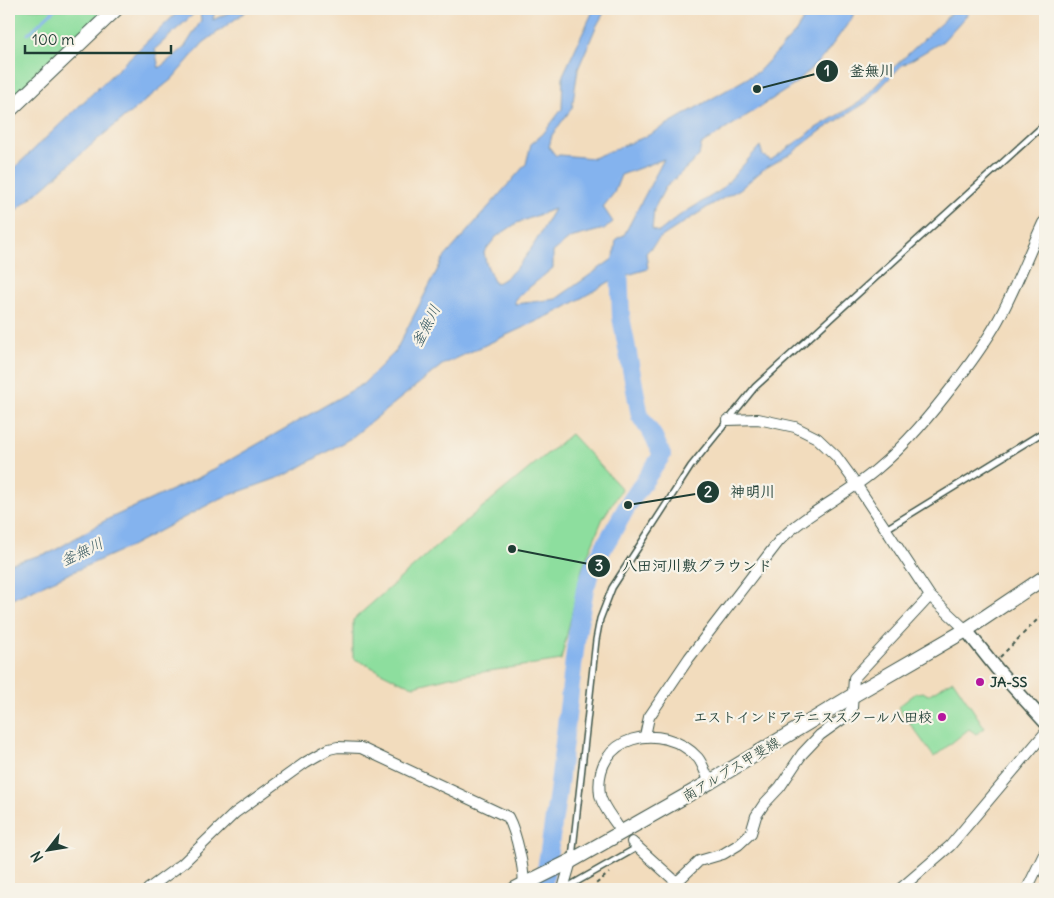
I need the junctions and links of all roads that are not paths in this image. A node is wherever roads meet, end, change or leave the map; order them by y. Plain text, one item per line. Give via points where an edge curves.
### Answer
1 (116, 9) edge
2 (9, 111) edge
3 (1045, 124) edge
4 (1045, 221) edge
5 (728, 420) junction
6 (1045, 431) edge
7 (857, 486) junction
8 (886, 530) junction
9 (1045, 577) edge
10 (930, 596) junction
11 (966, 630) junction
12 (852, 696) junction
13 (1045, 722) edge
14 (1045, 733) edge
15 (645, 736) junction
16 (710, 782) junction
17 (617, 826) dead end
18 (635, 844) joint
19 (1045, 852) edge
20 (565, 864) junction
21 (680, 886) edge
22 (522, 887) edge
23 (563, 888) edge
24 (148, 889) edge
25 (900, 889) edge
26 (1027, 889) edge

1 - 2 main road
3 - 5 lane via 754,387
4 - 7 street via 984,346 911,436
5 - 7 street via 758,419 802,430 817,438 836,456
5 - 20 lane via 691,466 612,588 600,619
6 - 8 lane
7 - 8 street
7 - 15 street via 789,530 778,541 689,658 649,717
8 - 10 street
9 - 11 main road, 南アルプス甲斐線
10 - 11 street
10 - 12 street via 854,678
11 - 12 main road, 南アルプス甲斐線
11 - 13 street
12 - 16 main road, 南アルプス甲斐線
12 - 21 street via 848,715 820,735 802,754 780,788 756,816 751,833 723,854 699,861
14 - 25 street via 950,846
15 - 16 street via 666,738 683,746 699,759
15 - 17 street via 635,737 618,746 603,765 600,797
16 - 20 main road, 南アルプス甲斐線
18 - 21 street
18 - 23 lane
19 - 26 street
20 - 22 main road, 南アルプス甲斐線
20 - 23 street
22 - 24 street via 519,853 508,818 361,748 348,747 329,749 306,762 236,813 182,864

